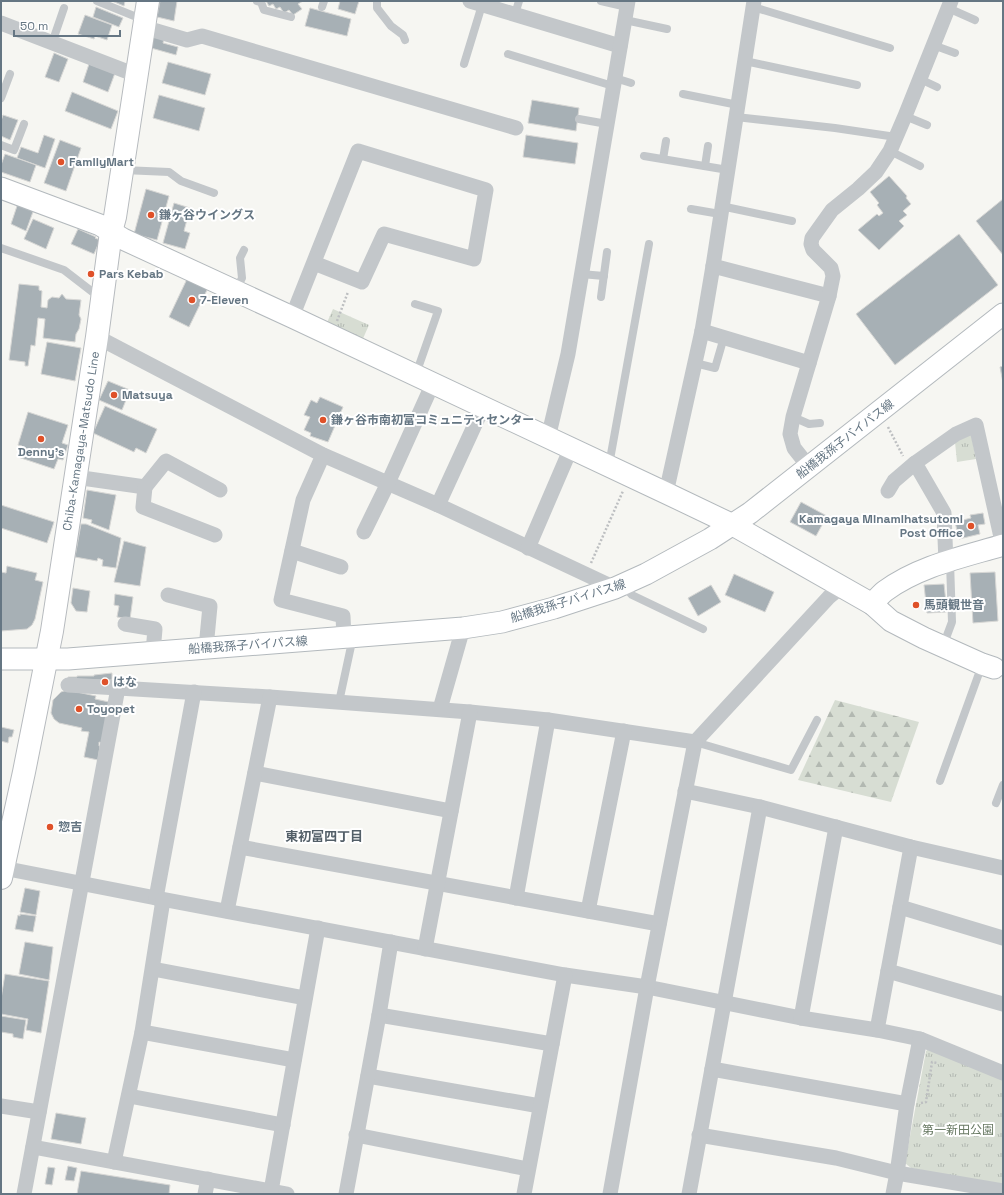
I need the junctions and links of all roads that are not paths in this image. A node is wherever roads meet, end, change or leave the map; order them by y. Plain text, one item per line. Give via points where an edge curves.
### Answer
1 (97, 1) edge
2 (257, 1) edge
3 (377, 1) edge
4 (601, 1) edge
5 (476, 3) edge
6 (753, 4) edge
7 (950, 5) edge
8 (64, 8) dead end
9 (517, 8) edge
10 (627, 9) edge
11 (145, 16) edge
12 (291, 17) dead end
13 (975, 20) dead end
14 (1, 23) edge
15 (667, 29) dead end
16 (405, 40) dead end
17 (52, 43) junction
18 (934, 45) junction
19 (620, 46) junction
20 (890, 48) dead end
21 (955, 53) dead end
22 (508, 54) dead end
23 (745, 61) junction
24 (464, 64) dead end
25 (10, 74) dead end
26 (136, 75) junction
27 (920, 79) junction
28 (614, 82) junction
29 (631, 83) dead end
30 (857, 85) dead end
31 (937, 87) dead end
32 (683, 94) dead end
33 (1, 98) edge
34 (737, 111) junction
35 (905, 116) junction
36 (580, 119) dead end
37 (24, 124) dead end
38 (607, 124) junction
39 (927, 125) dead end
40 (516, 128) dead end
41 (666, 141) dead end
42 (893, 144) junction
43 (1, 145) edge
44 (708, 146) dead end
45 (644, 156) dead end
46 (663, 159) junction
47 (705, 166) junction
48 (920, 166) dead end
49 (122, 170) junction
50 (728, 170) junction
51 (1, 188) edge
52 (214, 193) dead end
53 (691, 209) dead end
54 (721, 210) junction
55 (792, 221) dead end
56 (111, 232) junction
57 (650, 244) dead end
58 (1, 248) edge
59 (244, 250) dead end
60 (608, 252) dead end
61 (314, 263) junction
62 (713, 266) junction
63 (581, 274) junction
64 (604, 276) junction
65 (236, 291) junction
66 (828, 296) junction
67 (601, 297) dead end
68 (103, 299) junction
69 (416, 304) dead end
70 (1003, 314) edge
71 (292, 317) junction
72 (702, 331) junction
73 (98, 337) junction
74 (722, 344) dead end
75 (695, 363) junction
76 (809, 363) junction
77 (424, 379) junction
78 (482, 407) junction
79 (793, 417) junction
80 (820, 423) dead end
81 (548, 438) junction
82 (571, 448) junction
83 (323, 455) junction
84 (910, 461) junction
85 (609, 465) junction
86 (809, 467) junction
87 (75, 477) junction
88 (388, 483) junction
89 (145, 487) junction
90 (220, 490) dead end
91 (888, 492) dead end
92 (666, 493) junction
93 (438, 505) junction
94 (732, 526) junction
95 (364, 532) dead end
96 (215, 535) dead end
97 (1003, 545) edge
98 (528, 548) junction
99 (292, 551) junction
100 (948, 562) junction
101 (341, 567) dead end
102 (619, 587) junction
103 (841, 587) junction
104 (168, 595) dead end
105 (872, 604) junction
106 (125, 624) dead end
107 (463, 628) junction
108 (703, 629) dead end
109 (348, 637) junction
110 (942, 646) junction
111 (206, 648) junction
112 (153, 652) junction
113 (1, 659) edge
114 (47, 660) junction
115 (993, 668) edge
116 (1, 672) edge
117 (68, 685) dead end
118 (118, 688) junction
119 (194, 692) junction
120 (270, 697) junction
121 (339, 702) junction
122 (440, 709) junction
123 (470, 712) junction
124 (548, 720) junction
125 (817, 720) dead end
126 (624, 731) junction
127 (695, 742) junction
128 (255, 774) junction
129 (940, 782) dead end
130 (1003, 785) edge
131 (685, 791) junction
132 (996, 803) dead end
133 (760, 807) junction
134 (451, 811) junction
135 (836, 827) junction
136 (240, 847) junction
137 (910, 847) junction
138 (1003, 868) edge
139 (2, 873) edge
140 (438, 883) junction
141 (81, 884) junction
142 (516, 898) junction
143 (159, 899) junction
144 (900, 907) junction
145 (227, 911) junction
146 (588, 911) junction
147 (659, 924) junction
148 (318, 928) junction
149 (1003, 938) edge
150 (391, 942) junction
151 (425, 948) junction
152 (153, 969) junction
153 (888, 971) junction
154 (565, 975) junction
155 (648, 987) junction
156 (305, 998) junction
157 (724, 1003) junction
158 (1003, 1004) edge
159 (379, 1015) junction
160 (801, 1018) junction
161 (877, 1030) junction
162 (142, 1032) junction
163 (920, 1039) junction
164 (552, 1044) junction
165 (294, 1060) junction
166 (712, 1069) junction
167 (1003, 1073) edge
168 (368, 1076) junction
169 (129, 1096) junction
170 (907, 1104) junction
171 (1, 1106) edge
172 (540, 1106) junction
173 (39, 1112) junction
174 (282, 1125) junction
175 (356, 1135) junction
176 (699, 1135) junction
177 (33, 1147) junction
178 (114, 1162) junction
179 (528, 1169) junction
180 (897, 1173) junction
181 (207, 1187) edge
182 (271, 1191) junction
183 (1003, 1191) edge
184 (24, 1194) edge
185 (287, 1194) edge
186 (346, 1194) edge
187 (524, 1194) edge
188 (610, 1194) edge
189 (688, 1194) edge
190 (893, 1194) edge

1 - 11 lane
2 - 12 lane via 261,2 264,10
3 - 16 lane via 377,8 391,26 403,34
4 - 10 lane
5 - 9 street
5 - 24 lane
6 - 20 lane
6 - 23 street
7 - 13 lane
7 - 18 street
8 - 17 lane
9 - 19 street
10 - 15 lane
10 - 19 street
11 - 26 main road, Chiba-Kamagaya-Matsudo Line
11 - 40 street via 187,40 202,36
14 - 17 street
17 - 26 street
18 - 21 lane
18 - 27 street
19 - 28 street
22 - 28 lane
23 - 30 lane
23 - 34 street
25 - 33 lane
26 - 49 main road, Chiba-Kamagaya-Matsudo Line
27 - 31 lane
27 - 35 street
28 - 29 lane
28 - 38 street
32 - 34 lane
34 - 42 lane via 835,128
34 - 50 street
35 - 39 lane
35 - 42 street
36 - 38 lane
37 - 43 lane via 14,150
38 - 63 street
41 - 46 lane
42 - 48 lane
42 - 66 street via 876,172 832,210 812,238 813,250 830,268 833,276
44 - 47 lane
45 - 46 lane
46 - 47 lane
47 - 50 lane
49 - 52 lane via 169,172 181,181
49 - 56 main road, Chiba-Kamagaya-Matsudo Line
50 - 54 street
51 - 56 street via 100,225
53 - 54 lane
54 - 55 lane
54 - 62 street
56 - 65 street
56 - 68 main road, Chiba-Kamagaya-Matsudo Line
57 - 85 lane
58 - 68 lane via 64,270
59 - 65 lane via 240,258 242,278
60 - 64 lane
61 - 61 street via 358,151 486,190 474,259 384,234 362,282
61 - 71 street
62 - 66 street
62 - 72 street
63 - 64 lane
63 - 81 street via 568,354
64 - 67 lane
65 - 71 street
66 - 76 street
68 - 73 main road, Chiba-Kamagaya-Matsudo Line
69 - 77 lane via 438,312
70 - 86 street, 船橋我孫子バイパス線
71 - 77 street
72 - 75 street
72 - 76 street
73 - 83 street
73 - 87 main road, Chiba-Kamagaya-Matsudo Line
74 - 75 lane via 715,368
75 - 92 street
76 - 79 street
77 - 78 street
77 - 88 street
78 - 81 street
78 - 93 street
79 - 80 lane via 809,424
79 - 86 street via 790,434 794,448
81 - 82 street
82 - 85 street
82 - 98 street
83 - 88 street
83 - 99 street via 303,500
84 - 91 street
84 - 97 street via 956,434 976,426
84 - 100 street via 944,513
85 - 92 street
86 - 94 street, 船橋我孫子バイパス線
87 - 89 street
87 - 114 main road, Chiba-Kamagaya-Matsudo Line
88 - 93 street
88 - 95 street
89 - 90 street via 166,461
89 - 96 street via 143,507
92 - 94 street
93 - 98 street
94 - 102 street, 船橋我孫子バイパス線 via 681,556
94 - 103 street
97 - 100 street
98 - 102 street via 586,576
99 - 101 street
99 - 109 street via 282,600 343,616
100 - 105 street via 908,577 884,591
100 - 110 lane via 952,622
102 - 107 street, 船橋我孫子バイパス線 via 502,622
102 - 108 lane
103 - 105 street
103 - 127 street
104 - 111 street via 210,606
105 - 110 street via 892,621
106 - 112 street via 155,629
107 - 109 street, 船橋我孫子バイパス線
107 - 122 street
109 - 111 street, 船橋我孫子バイパス線
109 - 121 lane
110 - 115 street
111 - 112 street, 船橋我孫子バイパス線
112 - 114 street, 船橋我孫子バイパス線
113 - 114 street, 船橋我孫子バイパス線
114 - 116 street, 船橋我孫子バイパス線 via 17,671
114 - 139 main road, Chiba-Kamagaya-Matsudo Line
115 - 129 lane
117 - 118 street
118 - 119 street
118 - 141 street
119 - 120 street
119 - 143 street
120 - 121 street
120 - 128 street
121 - 122 street
122 - 123 street
123 - 124 street
123 - 134 street
124 - 126 street
124 - 142 street
125 - 127 lane via 791,770
126 - 127 street
126 - 146 street
127 - 131 street
128 - 134 street
128 - 136 street
130 - 132 lane
131 - 133 street
131 - 147 street
133 - 135 street
133 - 157 street
134 - 140 street
135 - 137 street
135 - 160 street
136 - 140 street
136 - 145 street
137 - 138 street
137 - 144 street
139 - 141 street
140 - 142 street
140 - 151 street
141 - 143 street
141 - 173 street
142 - 146 street
143 - 145 street
143 - 152 street
144 - 149 street
144 - 153 street
145 - 148 street
146 - 147 street
147 - 155 street
148 - 150 street
148 - 156 street
150 - 151 street
150 - 159 street
151 - 154 street
152 - 156 street
152 - 162 street
153 - 158 street
153 - 161 street
154 - 155 street
154 - 164 street
155 - 157 street
155 - 188 street
156 - 165 street
157 - 160 street
157 - 166 street
159 - 164 street
159 - 168 street
160 - 161 street
161 - 163 street
162 - 165 street
162 - 169 street
163 - 167 street
163 - 170 street
164 - 172 street
165 - 174 street
166 - 170 street
166 - 176 street
168 - 172 street
168 - 175 street
169 - 174 street
169 - 178 street
170 - 180 street
171 - 173 street
172 - 179 street
173 - 177 street
174 - 182 street
175 - 179 street
175 - 186 street
176 - 180 street via 836,1158
176 - 189 street
177 - 178 street
177 - 184 street
178 - 181 street
179 - 187 street
180 - 183 street
180 - 190 street
181 - 182 street
182 - 185 street

